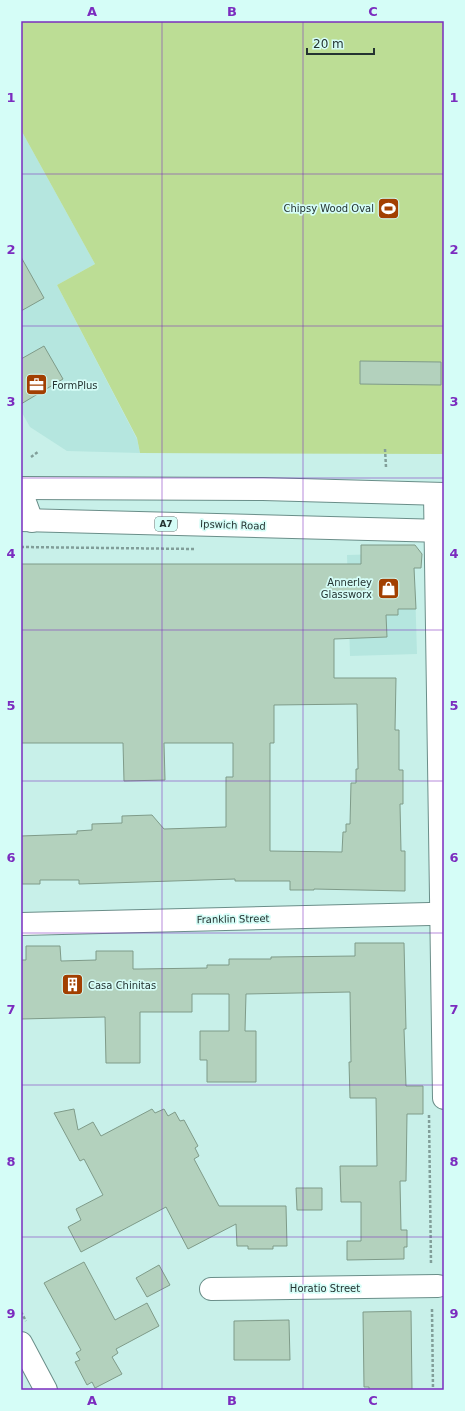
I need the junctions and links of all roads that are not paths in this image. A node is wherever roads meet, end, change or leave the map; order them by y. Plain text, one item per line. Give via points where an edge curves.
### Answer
1 (21, 488) edge
2 (21, 491) edge
3 (440, 494) edge
4 (26, 520) edge
5 (439, 531) edge
6 (442, 914) edge
7 (21, 924) edge
8 (444, 1098) edge
9 (211, 1289) dead end
10 (439, 1290) edge
11 (24, 1354) edge
12 (46, 1390) edge

1 - 3 main road via 264,489
2 - 4 main road
3 - 5 main road
4 - 5 main road, Ipswich Road / A7
5 - 6 main road
6 - 7 main road, Franklin Street
6 - 8 main road
9 - 10 main road, Horatio Street
11 - 12 main road

